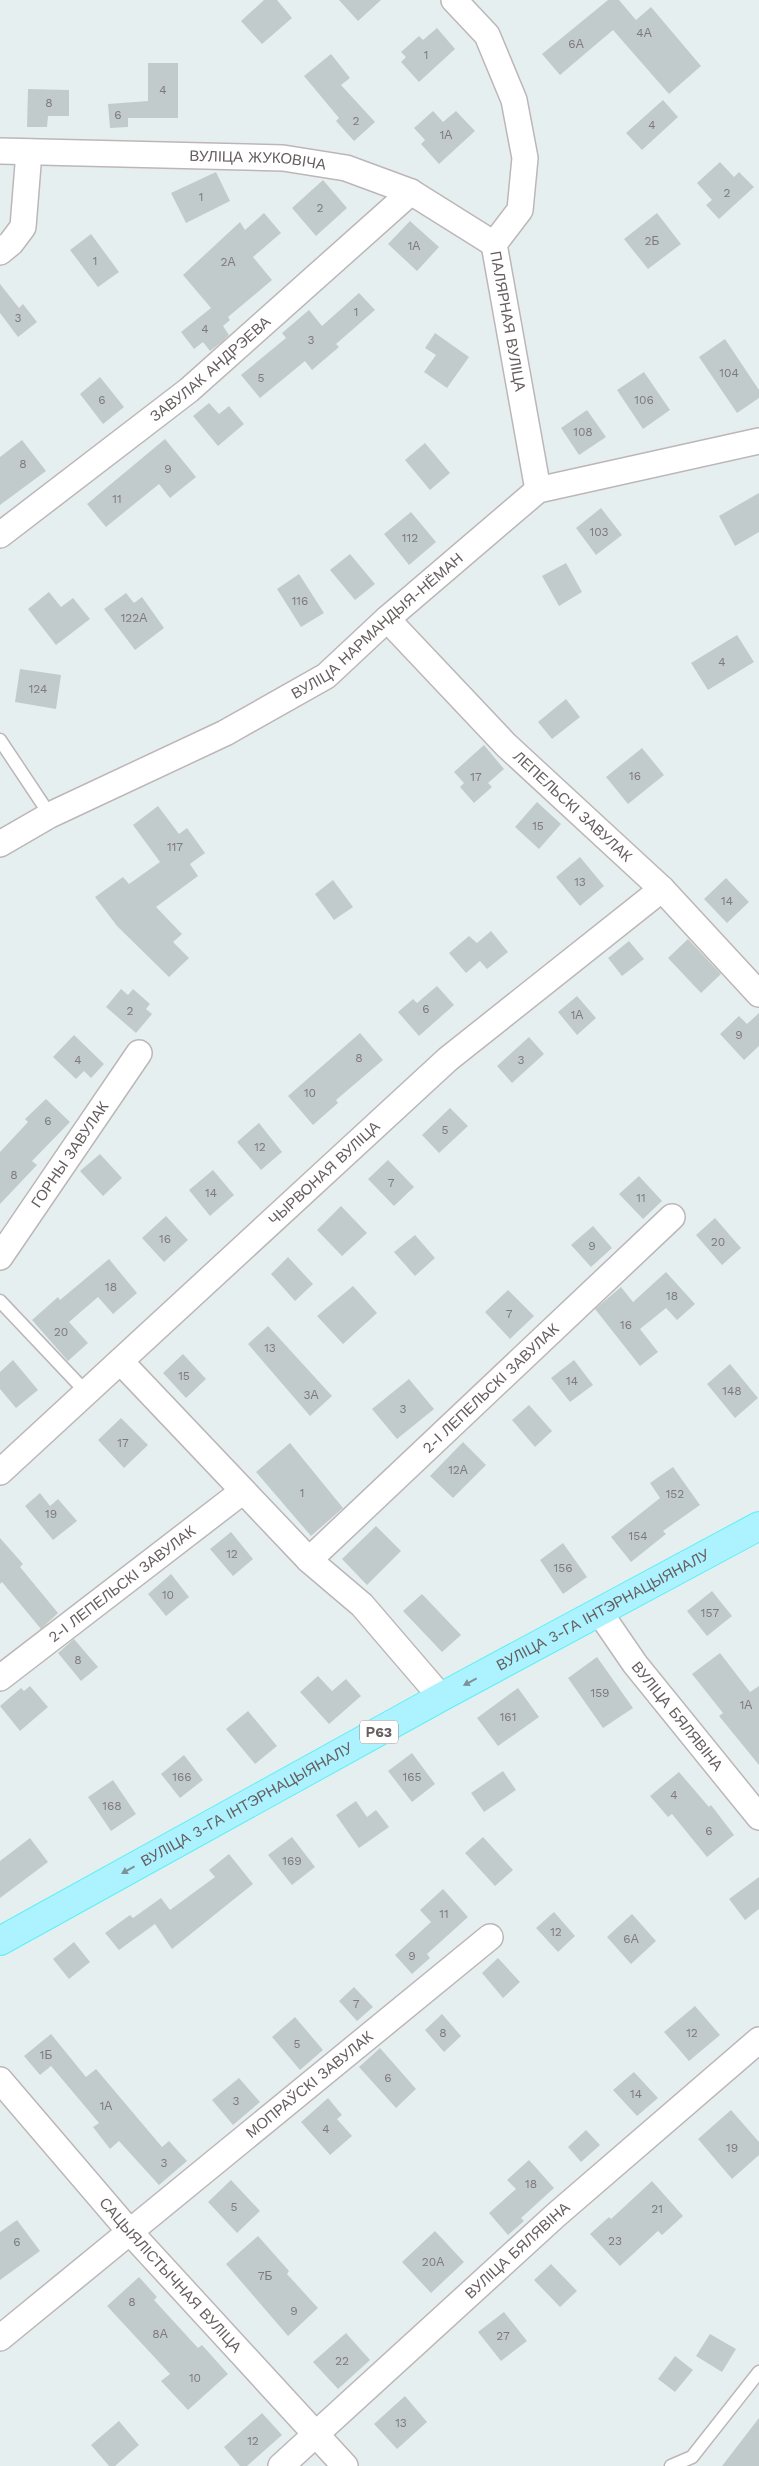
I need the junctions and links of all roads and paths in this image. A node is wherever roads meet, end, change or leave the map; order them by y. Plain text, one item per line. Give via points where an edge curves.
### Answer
1 (454, 0) edge
2 (0, 151) edge
3 (30, 152) junction
4 (411, 192) junction
5 (494, 244) junction
6 (0, 252) edge
7 (759, 441) edge
8 (538, 490) junction
9 (0, 535) edge
10 (387, 619) junction
11 (0, 740) edge
12 (50, 815) junction
13 (0, 844) edge
14 (662, 889) junction
15 (759, 994) edge
16 (139, 1053) dead end
17 (672, 1217) dead end
18 (0, 1257) edge
19 (0, 1302) edge
20 (121, 1362) junction
21 (86, 1392) junction
22 (0, 1472) edge
23 (243, 1491) junction
24 (759, 1526) edge
25 (309, 1560) junction
26 (600, 1612) junction
27 (0, 1678) edge
28 (441, 1697) junction
29 (759, 1817) edge
30 (490, 1937) dead end
31 (0, 1941) edge
32 (759, 2040) edge
33 (0, 2080) edge
34 (130, 2232) junction
35 (0, 2338) edge
36 (759, 2372) edge
37 (317, 2435) junction
38 (281, 2466) edge
39 (345, 2466) edge
40 (671, 2466) edge

1 - 5 street, ПАЛЯРНАЯ ВУЛІЦА via 487,34 514,100 525,158 520,210
2 - 3 street, ВУЛІЦА ЖУКОВІЧА
3 - 4 street, ВУЛІЦА ЖУКОВІЧА via 283,158 346,168
3 - 6 street via 23,228
4 - 5 street, ВУЛІЦА ЖУКОВІЧА
4 - 9 street, ЗАВУЛАК АНДРЭЕВА via 189,390
5 - 8 street, ПАЛЯРНАЯ ВУЛІЦА
7 - 8 street, ВУЛІЦА НАРМАНДЫЯ-НЁМАН
8 - 10 street, ВУЛІЦА НАРМАНДЫЯ-НЁМАН
10 - 12 street, ВУЛІЦА НАРМАНДЫЯ-НЁМАН via 326,676 225,734
10 - 14 street, ЛЕПЕЛЬСКІ ЗАВУЛАК via 506,744
11 - 12 lane
12 - 13 street, ВУЛІЦА НАРМАНДЫЯ-НЁМАН
14 - 15 street, ЛЕПЕЛЬСКІ ЗАВУЛАК
14 - 20 street, ЧЫРВОНАЯ ВУЛІЦА via 448,1059
16 - 18 street, ГОРНЫ ЗАВУЛАК
17 - 25 street, 2-І ЛЕПЕЛЬСКІ ЗАВУЛАК
19 - 21 lane
20 - 21 street, ЧЫРВОНАЯ ВУЛІЦА
20 - 23 street
21 - 22 street, ЧЫРВОНАЯ ВУЛІЦА
23 - 25 street
23 - 27 street, 2-І ЛЕПЕЛЬСКІ ЗАВУЛАК
24 - 26 main road, ВУЛІЦА 3-ГА ІНТЭРНАЦЫЯНАЛУ / Р63
25 - 28 street via 362,1604
26 -> 28 main road, ВУЛІЦА 3-ГА ІНТЭРНАЦЫЯНАЛУ / Р63
26 - 29 street, ВУЛІЦА БЯЛЯВІНА via 635,1664
28 -> 31 main road, ВУЛІЦА 3-ГА ІНТЭРНАЦЫЯНАЛУ / Р63
30 - 34 street, МОПРАЎСКІ ЗАВУЛАК
32 - 37 street, ВУЛІЦА БЯЛЯВІНА via 556,2215
33 - 34 street, САЦЫЯЛІСТЫЧНАЯ ВУЛІЦА
34 - 35 street, МОПРАЎСКІ ЗАВУЛАК
34 - 37 street, САЦЫЯЛІСТЫЧНАЯ ВУЛІЦА
36 - 40 lane via 692,2457
37 - 38 street, ВУЛІЦА БЯЛЯВІНА
37 - 39 street, САЦЫЯЛІСТЫЧНАЯ ВУЛІЦА

